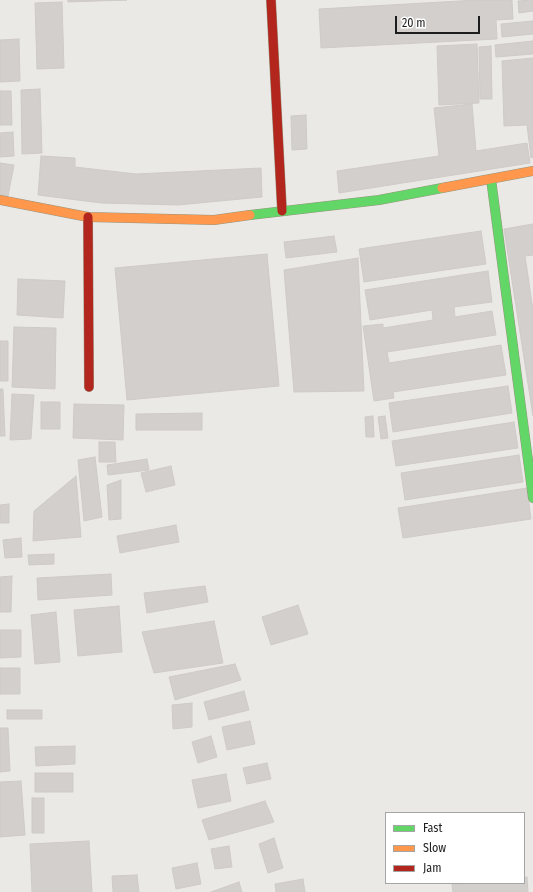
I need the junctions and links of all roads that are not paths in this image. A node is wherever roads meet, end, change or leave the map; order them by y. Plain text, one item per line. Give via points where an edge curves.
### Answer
1 (271, 0) edge
2 (533, 171) edge
3 (492, 179) junction
4 (0, 200) edge
5 (282, 211) junction
6 (88, 216) junction
7 (89, 388) dead end
8 (533, 498) edge

1 - 5 street
2 - 3 street
3 - 5 street via 379,200
3 - 8 street
4 - 6 street
5 - 6 street via 214,220
6 - 7 street

